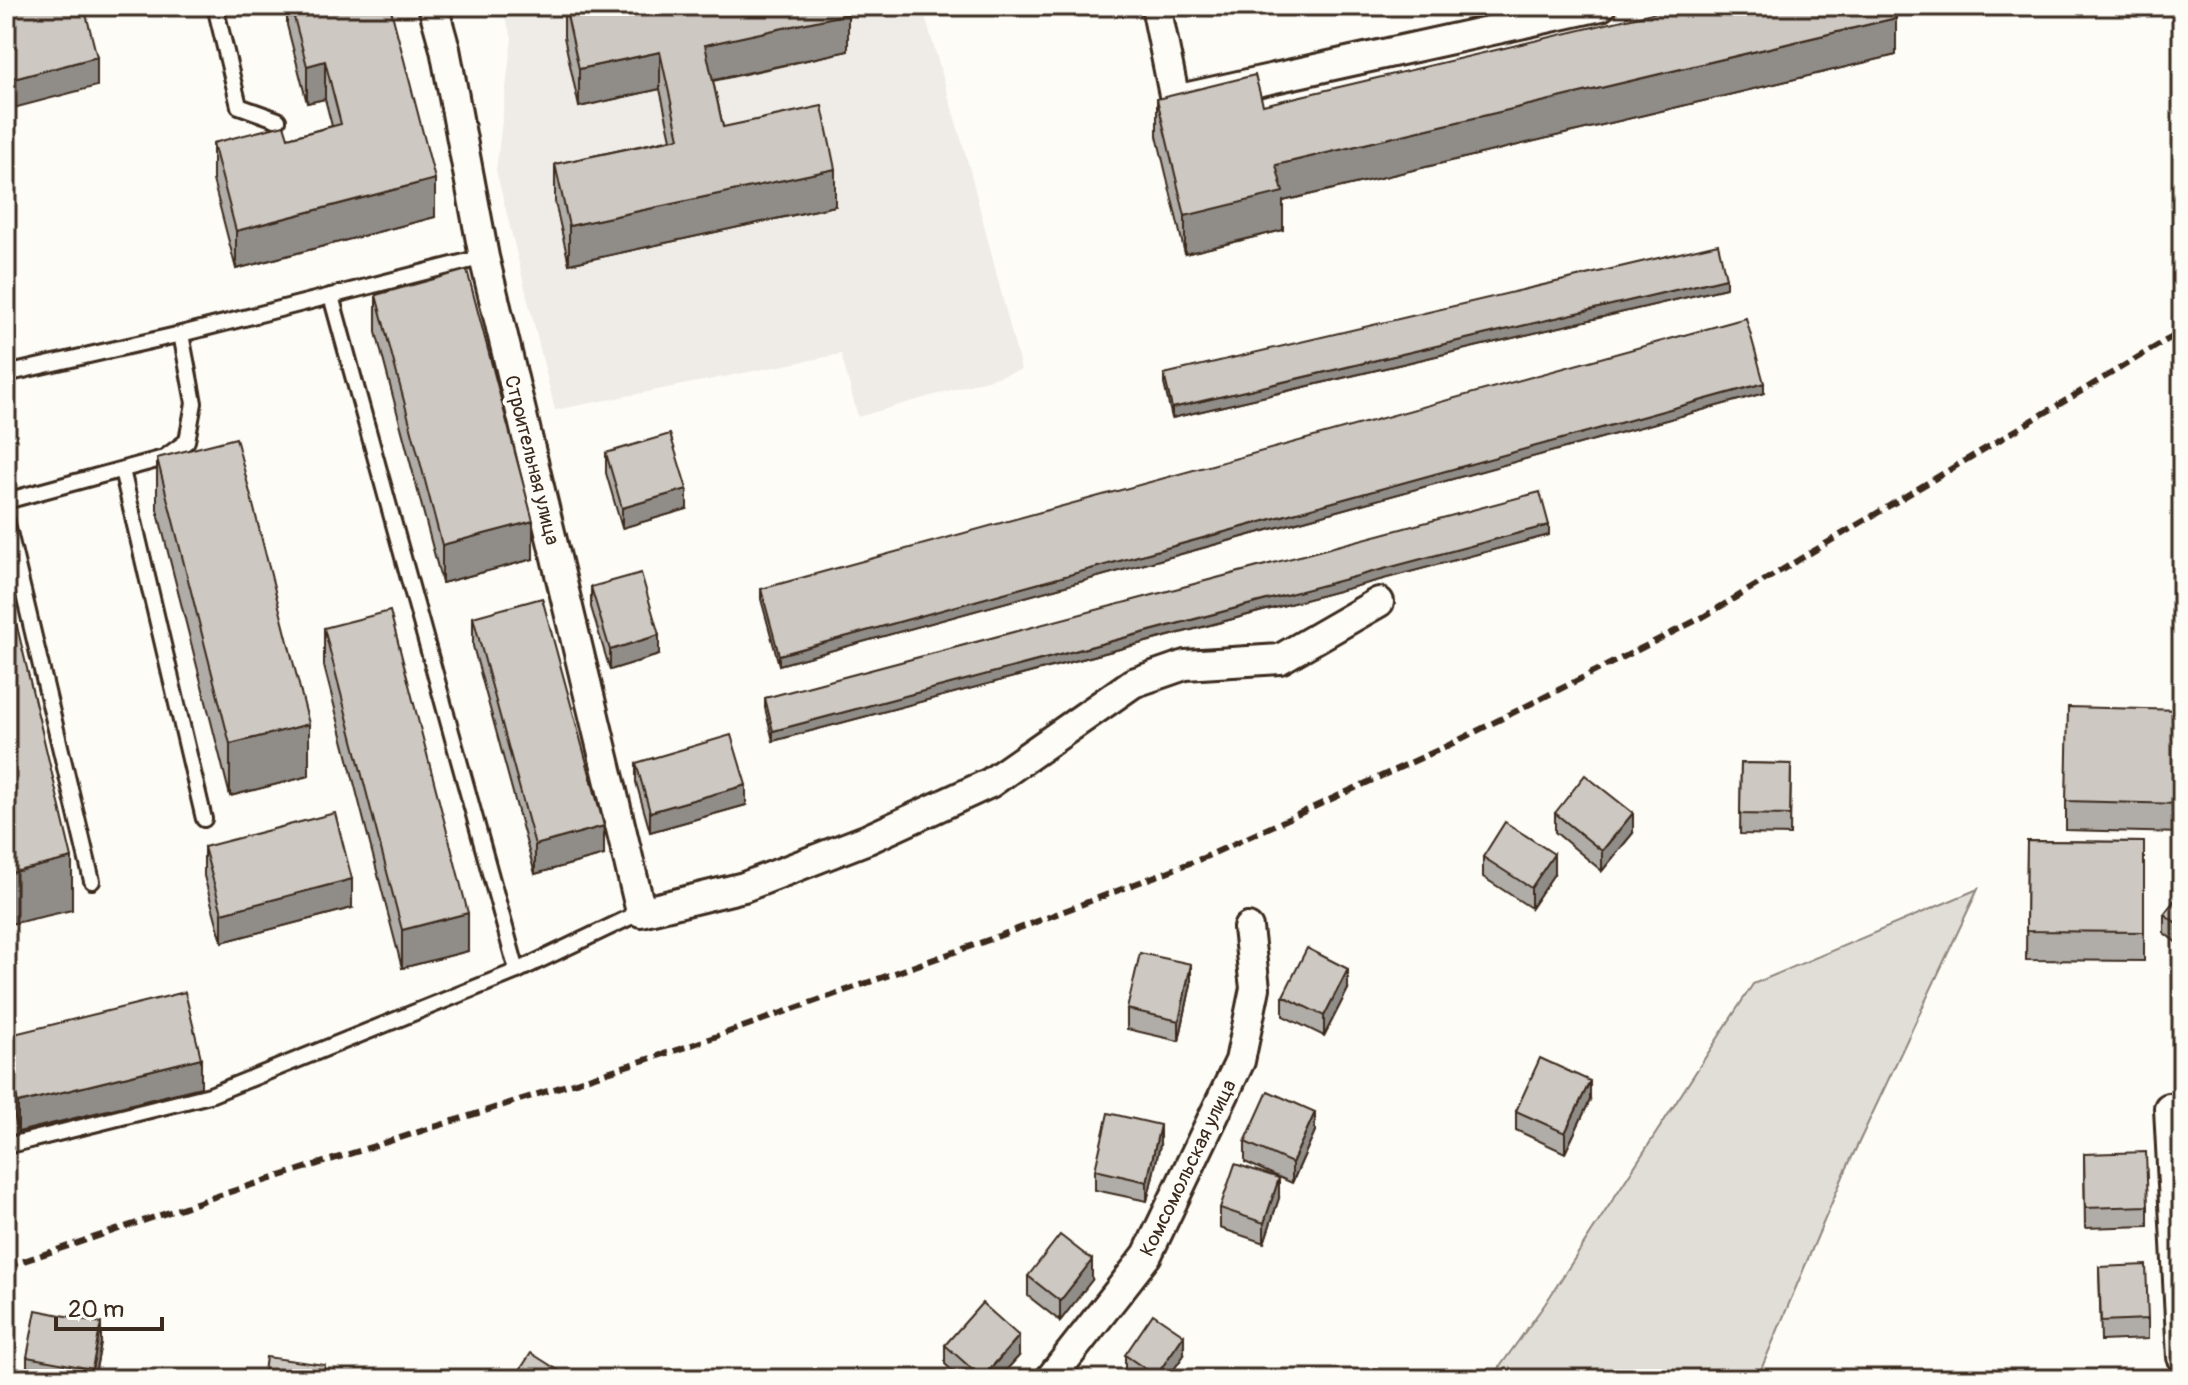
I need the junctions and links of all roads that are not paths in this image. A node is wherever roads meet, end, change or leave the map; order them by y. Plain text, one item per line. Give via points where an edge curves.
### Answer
1 (215, 6) edge
2 (433, 6) edge
3 (1156, 6) edge
4 (1601, 6) edge
5 (278, 120) dead end
6 (484, 257) junction
7 (331, 296) junction
8 (181, 334) junction
9 (6, 374) edge
10 (122, 470) junction
11 (6, 501) edge
12 (6, 519) edge
13 (1379, 602) dead end
14 (204, 819) dead end
15 (92, 881) dead end
16 (641, 912) junction
17 (1248, 928) dead end
18 (517, 971) junction
19 (2169, 1108) dead end
20 (2176, 1142) edge
21 (6, 1146) edge
22 (2182, 1357) edge
23 (1050, 1379) edge

1 - 5 lane via 239,106
2 - 6 street, Строительная улица
3 - 4 street via 1175,100
6 - 7 lane
6 - 16 street, Строительная улица
7 - 8 lane
7 - 18 lane
8 - 9 lane
8 - 10 lane via 194,403 187,441 164,458
10 - 11 lane
10 - 14 lane
12 - 15 lane
13 - 16 street via 1280,659 1185,665 1133,683 990,783 868,839 744,887
16 - 18 lane
17 - 23 street, Комсомольская улица via 1255,988 1240,1061 1147,1255
18 - 21 lane via 210,1095
19 - 20 street
20 - 22 street

